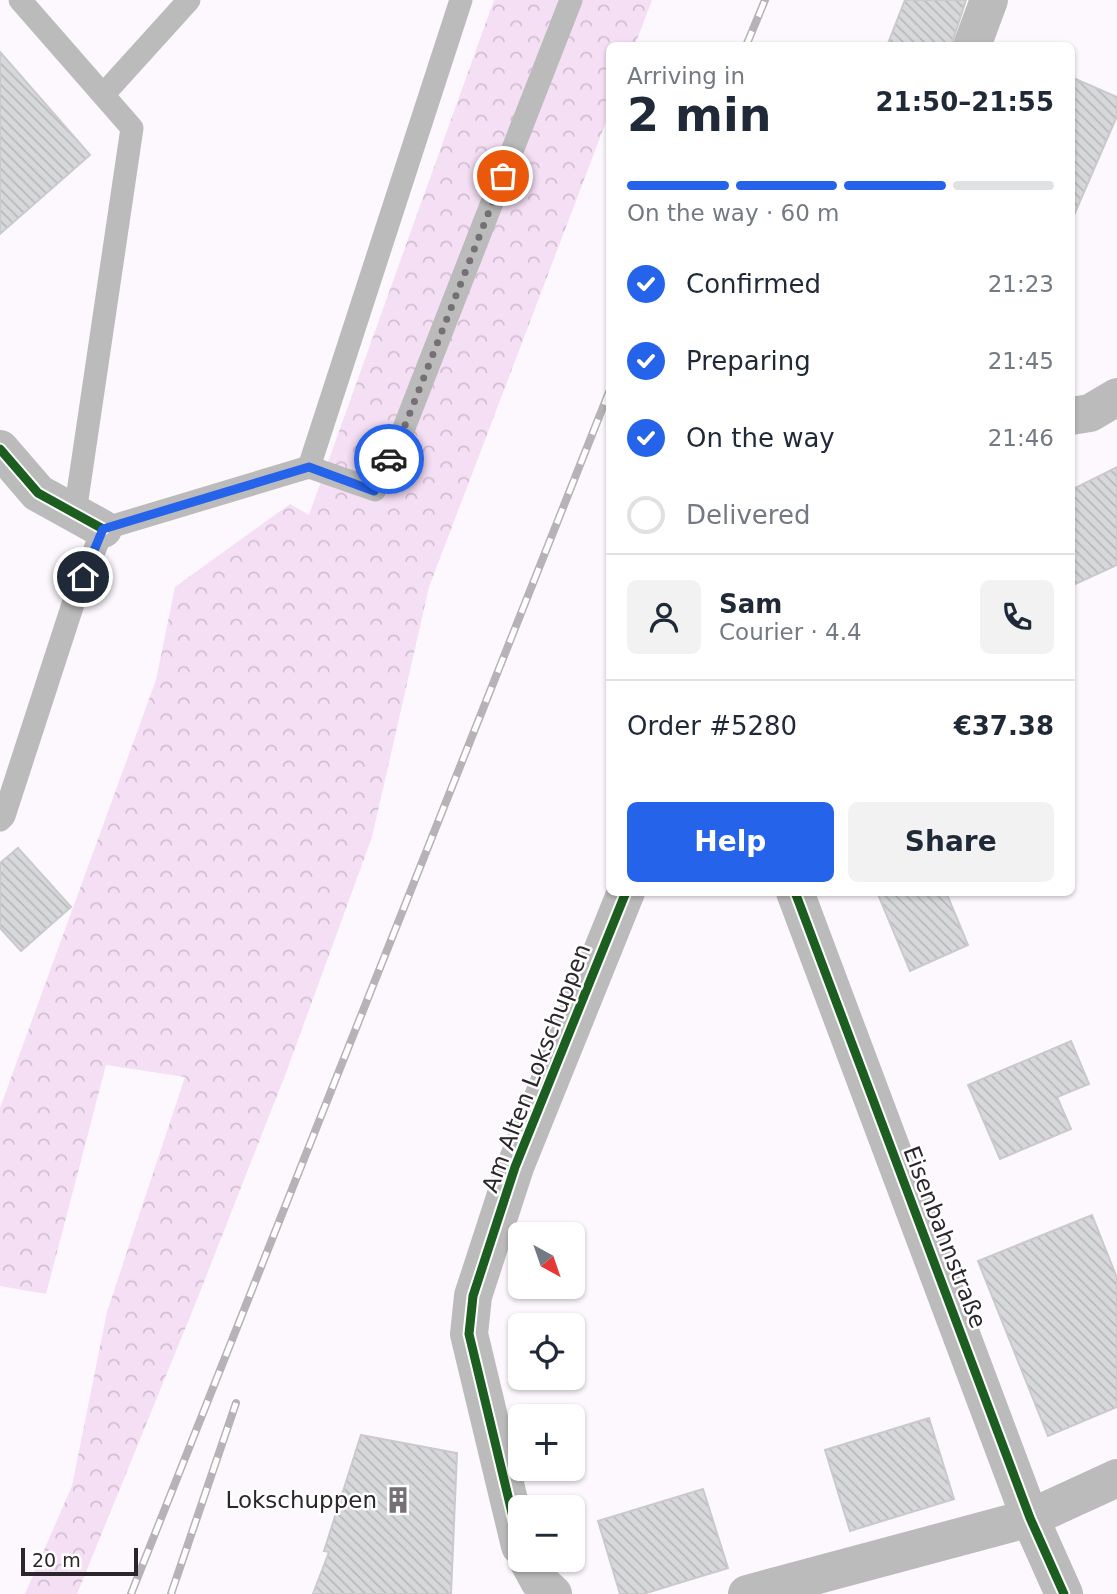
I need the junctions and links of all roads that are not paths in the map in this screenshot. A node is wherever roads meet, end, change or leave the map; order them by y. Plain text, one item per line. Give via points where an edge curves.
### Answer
1 (20, 0) edge
2 (189, 0) edge
3 (461, 0) edge
4 (571, 0) edge
5 (989, 0) edge
6 (973, 42) edge
7 (103, 95) junction
8 (1117, 397) edge
9 (1075, 415) edge
10 (0, 449) edge
11 (309, 467) junction
12 (89, 521) junction
13 (0, 820) edge
14 (624, 896) edge
15 (797, 896) edge
16 (1117, 1478) edge
17 (508, 1495) edge
18 (1030, 1518) junction
19 (534, 1572) edge
20 (552, 1594) edge
21 (747, 1594) edge
22 (1064, 1594) edge

1 - 7 lane
2 - 7 lane
3 - 11 lane
4 - 11 lane via 404,428 374,491
5 - 6 street
7 - 12 lane via 132,128
8 - 9 street via 1090,413
10 - 12 street via 38,493
11 - 12 lane
12 - 13 lane via 74,601
14 - 17 street, Am Alten Lokschuppen via 515,1167 473,1296 470,1334
15 - 18 street, Eisenbahnstraße
16 - 18 street
18 - 21 street
18 - 22 street, Eisenbahnstraße
19 - 20 street

